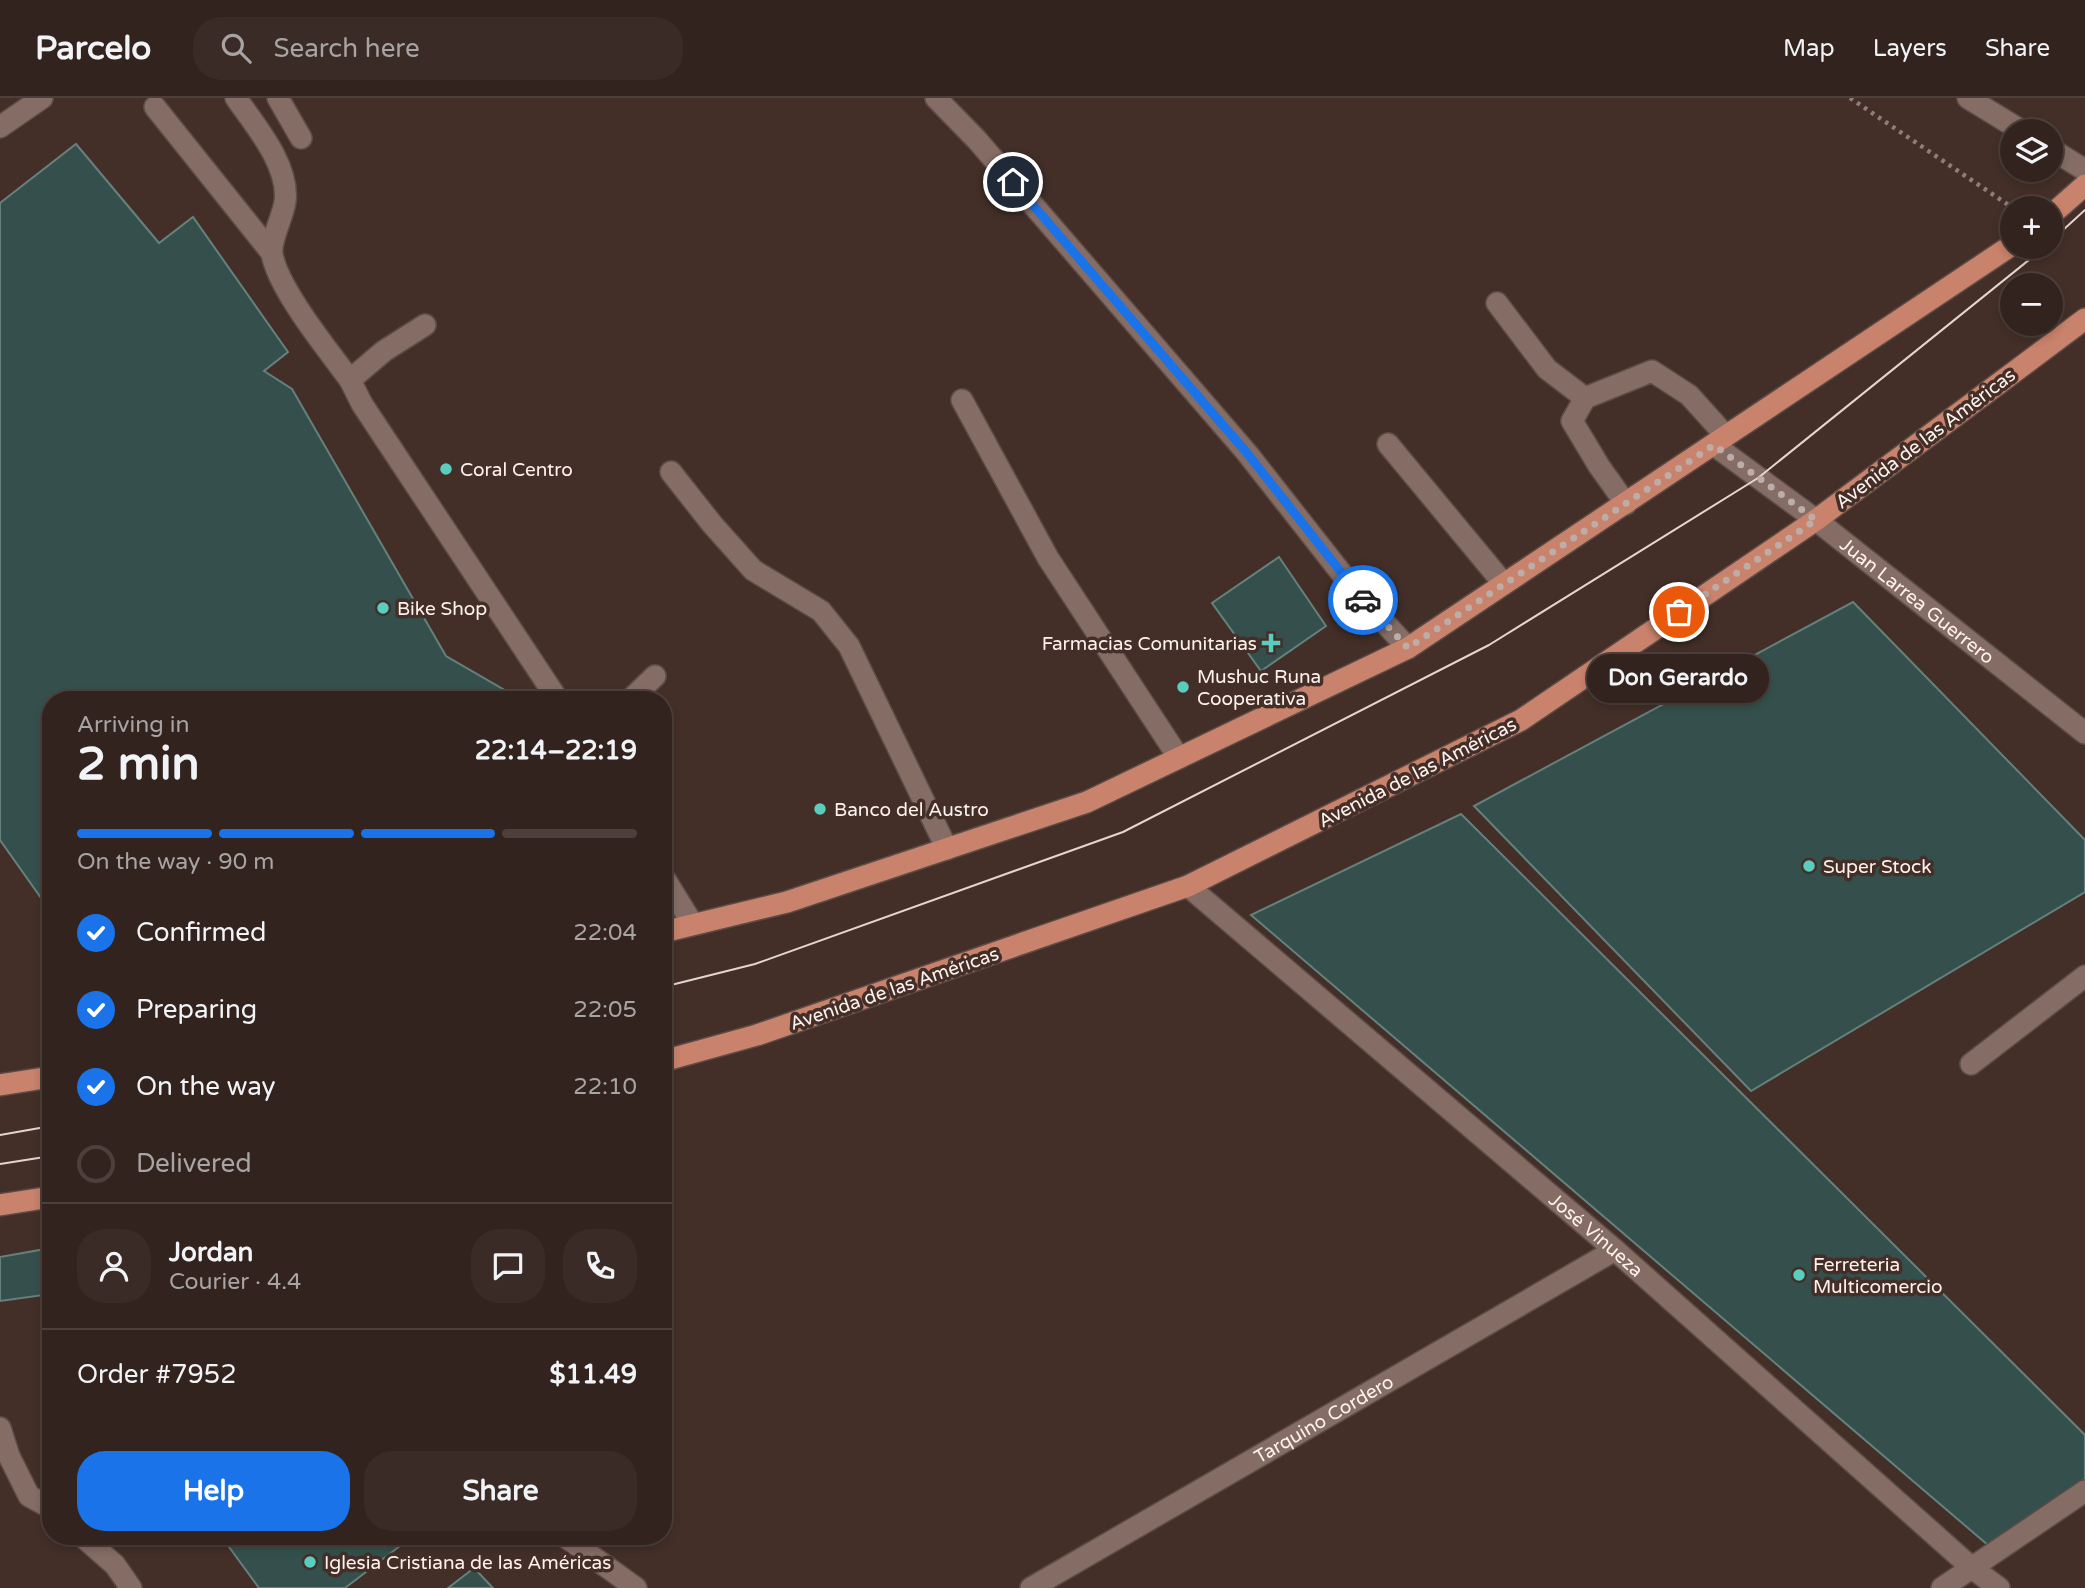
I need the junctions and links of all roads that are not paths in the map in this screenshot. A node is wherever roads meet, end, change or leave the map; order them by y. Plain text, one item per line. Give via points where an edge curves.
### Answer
1 (43, 98) edge
2 (236, 98) edge
3 (278, 98) edge
4 (936, 98) edge
5 (1968, 98) edge
6 (155, 107) dead end
7 (2002, 119) edge
8 (0, 127) edge
9 (301, 138) dead end
10 (2063, 161) edge
11 (2084, 181) edge
12 (2063, 203) edge
13 (271, 252) junction
14 (2000, 254) edge
15 (1497, 303) dead end
16 (2085, 319) edge
17 (425, 325) dead end
18 (350, 380) junction
19 (1585, 398) junction
20 (961, 400) dead end
21 (1720, 440) junction
22 (1388, 444) dead end
23 (671, 472) dead end
24 (1626, 504) junction
25 (1816, 520) junction
26 (1504, 584) junction
27 (1408, 648) junction
28 (655, 676) dead end
29 (552, 691) edge
30 (639, 691) edge
31 (2085, 733) edge
32 (1179, 758) junction
33 (947, 849) junction
34 (1188, 886) junction
35 (672, 891) edge
36 (692, 923) junction
37 (672, 929) edge
38 (2085, 976) edge
39 (672, 1059) edge
40 (1971, 1064) dead end
41 (42, 1078) edge
42 (0, 1085) edge
43 (42, 1198) edge
44 (0, 1205) edge
45 (1615, 1250) junction
46 (0, 1428) edge
47 (2085, 1491) edge
48 (42, 1503) edge
49 (92, 1545) edge
50 (577, 1545) edge
51 (1972, 1568) junction
52 (131, 1588) edge
53 (636, 1588) edge
54 (1031, 1588) edge
55 (1942, 1588) edge
56 (1999, 1588) edge

1 - 8 street
2 - 13 street via 266,139 284,184 286,200
3 - 9 street
4 - 27 street via 1238,443 1357,593
5 - 7 street
6 - 13 street
10 - 11 street
11 - 12 main road
13 - 18 street via 288,292
14 - 21 main road
15 - 19 street via 1547,369
16 - 25 main road, Avenida de las Américas
17 - 18 street
18 - 29 street
19 - 21 street, Juan Larrea Guerrero via 1652,371 1689,395
19 - 24 street via 1572,421
20 - 32 street via 1048,558
21 - 24 main road
21 - 25 street, Juan Larrea Guerrero
22 - 26 street
23 - 33 street via 753,570 821,611 849,646
24 - 26 main road
25 - 31 street, Juan Larrea Guerrero
25 - 34 main road, Avenida de las Américas via 1521,720
26 - 27 main road
27 - 32 main road
28 - 30 street
32 - 33 main road via 1087,802
33 - 36 main road via 787,902
34 - 39 main road, Avenida de las Américas via 757,1035
34 - 45 street, José Vinueza
35 - 36 street
36 - 37 main road
38 - 40 street
41 - 42 main road
43 - 44 main road
45 - 51 street, José Vinueza
45 - 54 street, Tarquino Cordero
46 - 48 street via 29,1496
47 - 51 street
49 - 52 street via 115,1565
50 - 53 street
51 - 55 street
51 - 56 street, José Vinueza

